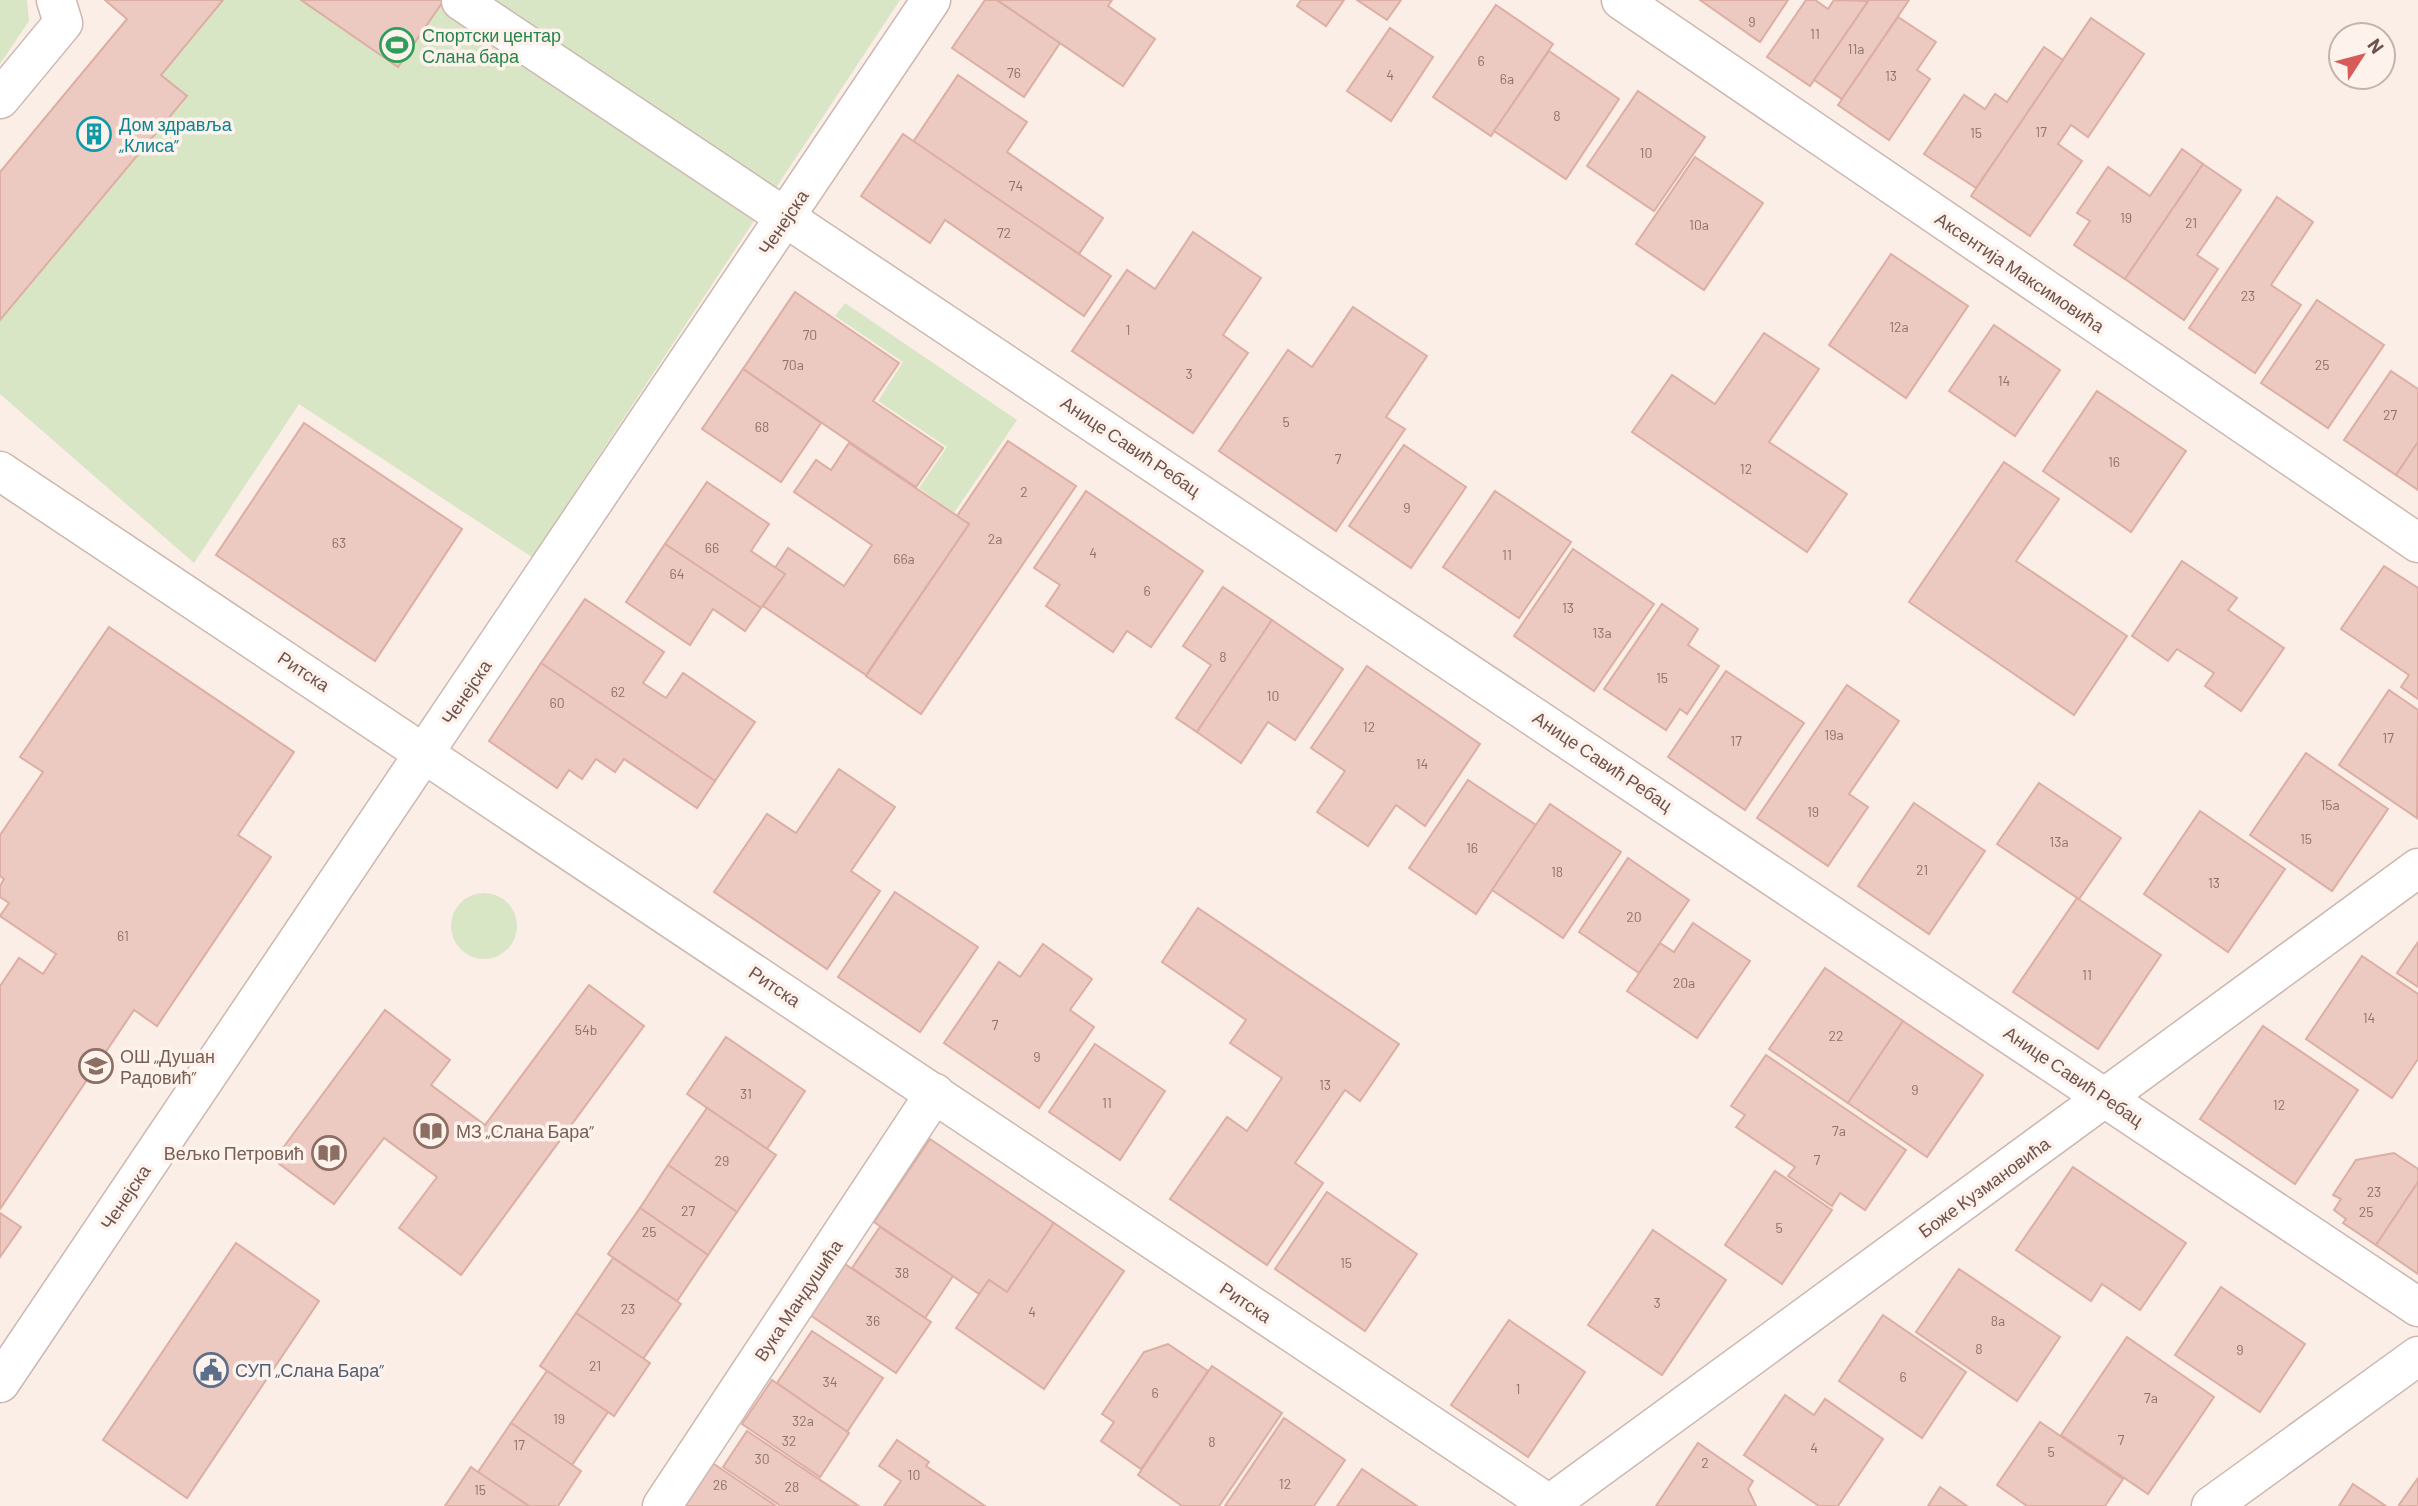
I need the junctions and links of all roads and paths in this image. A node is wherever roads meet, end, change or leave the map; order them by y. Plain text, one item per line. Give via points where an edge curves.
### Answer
1 (56, 0) edge
2 (930, 0) edge
3 (1621, 0) edge
4 (461, 1) edge
5 (0, 99) edge
6 (787, 217) junction
7 (0, 471) edge
8 (2418, 544) edge
9 (425, 752) junction
10 (2418, 868) edge
11 (935, 1093) junction
12 (2107, 1097) junction
13 (2418, 1307) edge
14 (2418, 1356) edge
15 (0, 1383) edge
16 (1548, 1505) edge
17 (662, 1506) edge
18 (2211, 1506) edge

1 - 5 street via 63,23
2 - 6 street, Ченејска
3 - 8 street, Аксентија Максимовића
4 - 6 street, Анице Савић Ребац
6 - 9 street, Ченејска
6 - 12 street, Анице Савић Ребац
7 - 9 street, Ритска
9 - 11 street, Ритска
9 - 15 street, Ченејска
10 - 12 street, Боже Кузмановића
11 - 16 street, Ритска
11 - 17 street, Вука Мандушића
12 - 13 street, Анице Савић Ребац
12 - 16 street, Боже Кузмановића
14 - 18 street

